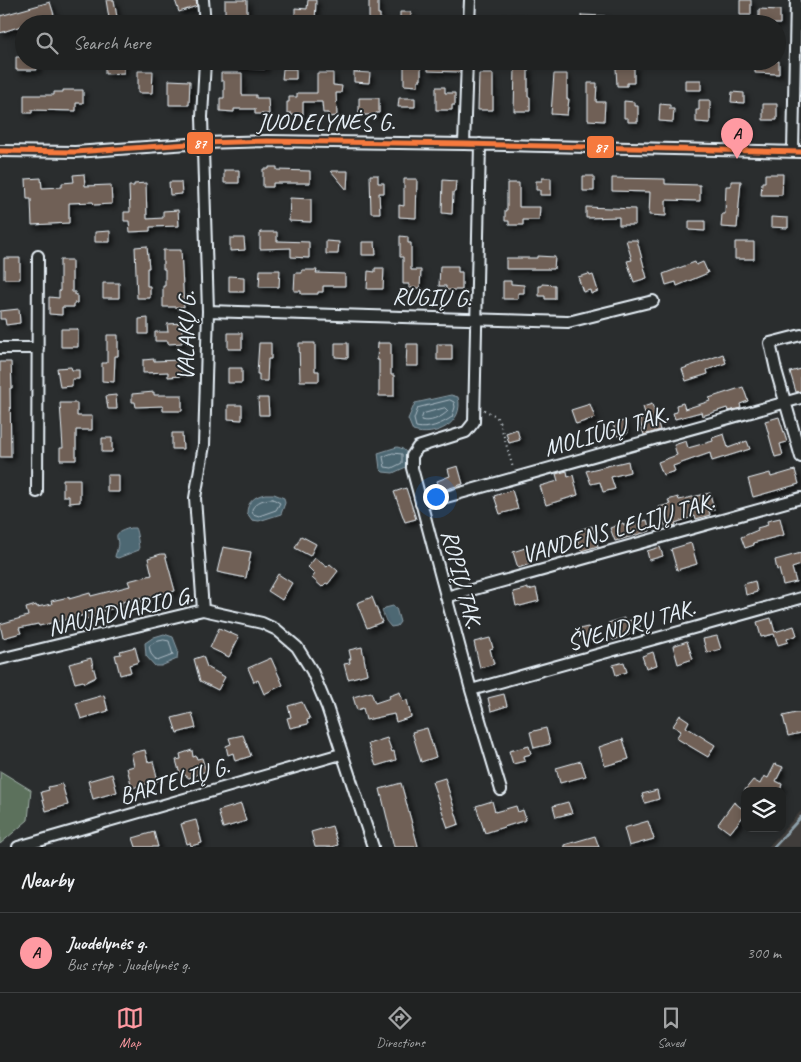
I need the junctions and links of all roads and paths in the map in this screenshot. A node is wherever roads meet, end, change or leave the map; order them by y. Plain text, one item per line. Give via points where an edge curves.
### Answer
1 (203, 0) edge
2 (470, 0) edge
3 (796, 0) edge
4 (204, 15) edge
5 (469, 15) edge
6 (204, 70) edge
7 (467, 70) edge
8 (204, 143) junction
9 (464, 144) junction
10 (480, 144) junction
11 (0, 151) edge
12 (797, 151) edge
13 (38, 256) dead end
14 (653, 301) dead end
15 (208, 310) junction
16 (476, 319) junction
17 (801, 334) edge
18 (0, 348) edge
19 (38, 348) junction
20 (801, 398) edge
21 (785, 402) junction
22 (474, 407) junction
23 (801, 457) edge
24 (515, 477) junction
25 (37, 492) dead end
26 (801, 498) edge
27 (421, 504) junction
28 (446, 597) junction
29 (801, 598) edge
30 (203, 610) junction
31 (0, 659) edge
32 (471, 690) junction
33 (341, 754) junction
34 (501, 790) dead end
35 (18, 847) edge
36 (373, 847) edge

1 - 4 street
2 - 5 street
3 - 12 street
6 - 8 street, VALAKŲ G.
7 - 9 street
8 - 9 street, JUODELYNĖS G.
8 - 11 street, JUODELYNĖS G. via 75,152
8 - 15 street, VALAKŲ G.
9 - 10 street, JUODELYNĖS G.
10 - 12 street, JUODELYNĖS G.
10 - 16 street, ROPIŲ TAK.
13 - 19 street
14 - 16 street, RUGIŲ G. via 568,322
15 - 16 street, RUGIŲ G.
15 - 30 street, VALAKŲ G. via 204,445 195,498
16 - 22 street, ROPIŲ TAK.
17 - 21 street via 770,343
18 - 19 street
19 - 25 street
20 - 21 street, MOLIŪGŲ TAK.
21 - 23 street
21 - 24 street, MOLIŪGŲ TAK.
22 - 24 path via 496,416
22 - 27 street, ROPIŲ TAK. via 474,422 466,432 418,447 412,456
24 - 27 street, MOLIŪGŲ TAK.
26 - 28 street, VANDENS LELIJŲ TAK.
27 - 28 street, ROPIŲ TAK.
28 - 32 street, ROPIŲ TAK.
29 - 32 street, ŠVENDRŲ TAK.
30 - 31 street, NAUJADVARIO G.
30 - 33 street, NAUJADVARIO G. via 262,623 278,630 297,647 316,680
32 - 34 street, ROPIŲ TAK.
33 - 35 street, BARTELIŲ G.
33 - 36 street, NAUJADVARIO G.

